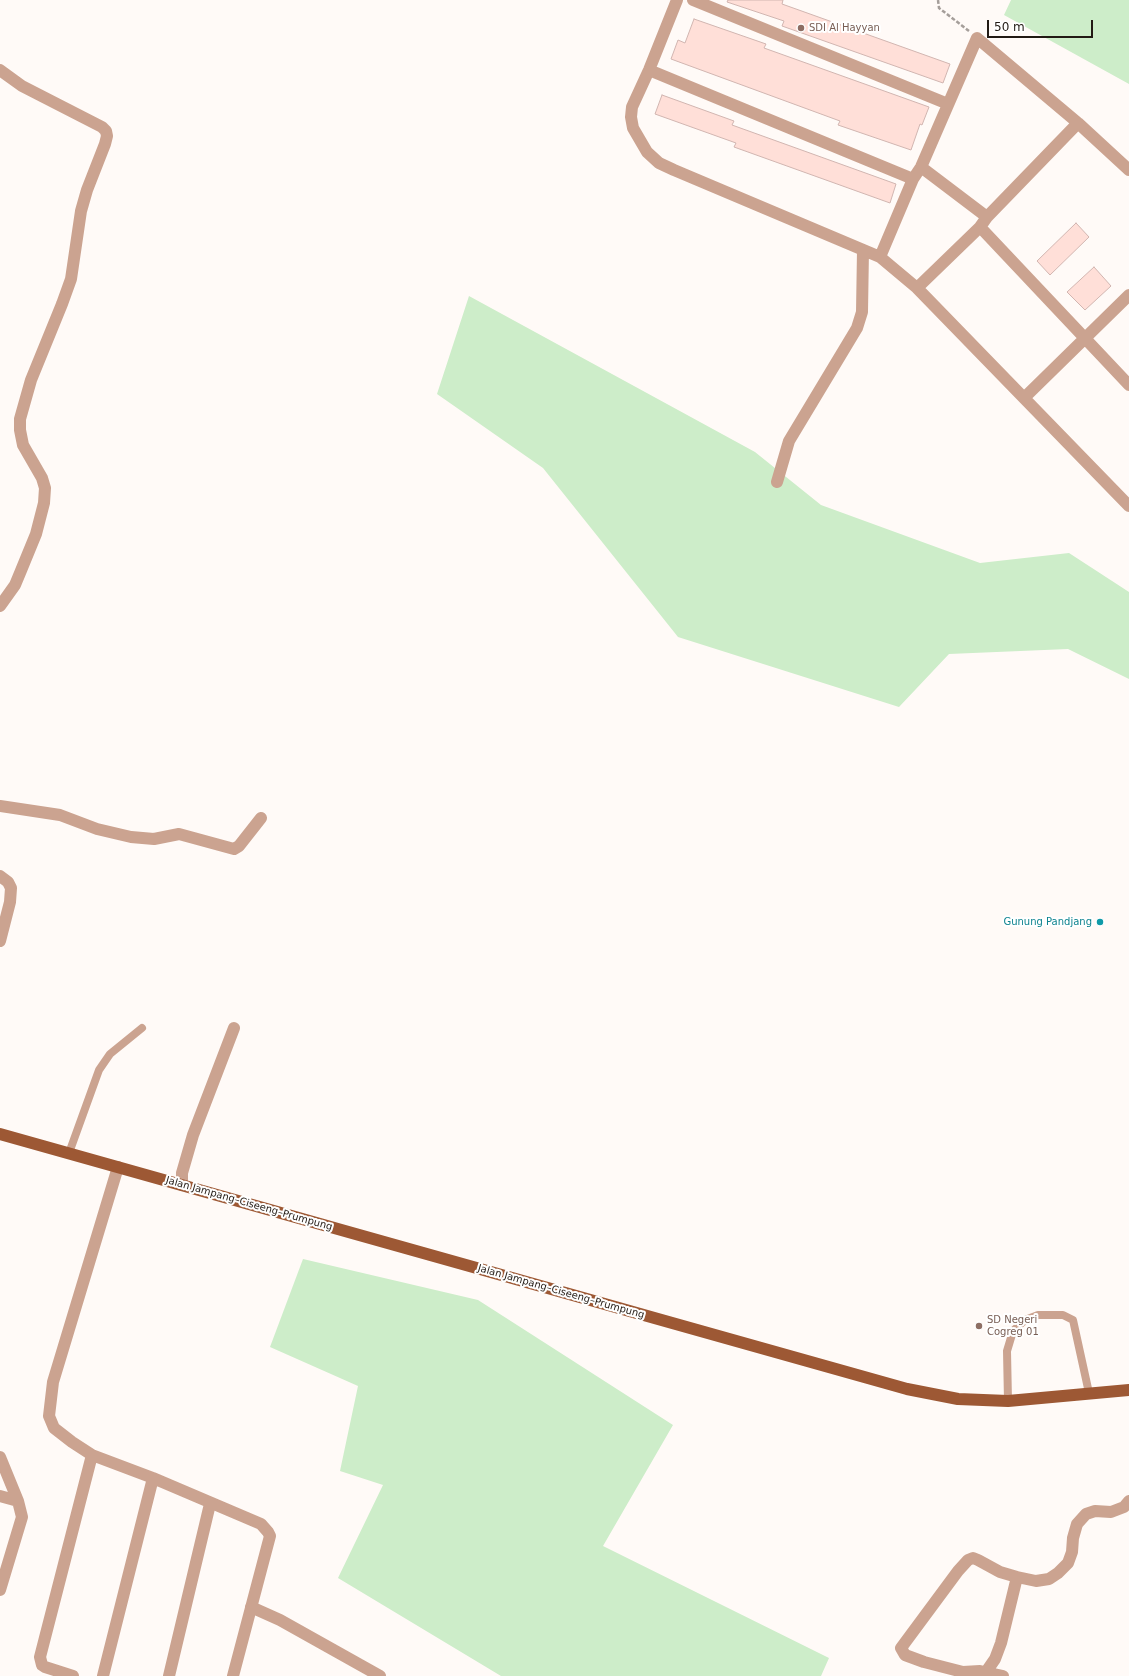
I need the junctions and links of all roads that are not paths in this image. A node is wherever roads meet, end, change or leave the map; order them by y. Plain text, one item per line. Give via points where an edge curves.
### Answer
1 (677, 0) edge
2 (693, 0) edge
3 (0, 70) edge
4 (649, 70) junction
5 (948, 104) junction
6 (1078, 123) junction
7 (921, 167) junction
8 (1129, 170) edge
9 (913, 179) junction
10 (983, 222) junction
11 (863, 250) junction
12 (880, 257) junction
13 (917, 288) junction
14 (1129, 294) edge
15 (1084, 338) junction
16 (1129, 385) edge
17 (1024, 398) junction
18 (777, 482) dead end
19 (1127, 501) edge
20 (0, 606) edge
21 (0, 806) edge
22 (261, 818) dead end
23 (0, 876) edge
24 (0, 941) edge
25 (142, 1028) dead end
26 (234, 1028) dead end
27 (0, 1134) edge
28 (69, 1154) junction
29 (118, 1167) junction
30 (182, 1185) junction
31 (1129, 1390) edge
32 (1089, 1393) junction
33 (1008, 1400) junction
34 (92, 1454) junction
35 (0, 1456) edge
36 (153, 1478) junction
37 (0, 1496) edge
38 (18, 1501) junction
39 (1129, 1501) edge
40 (210, 1504) junction
41 (5, 1556) edge
42 (1017, 1577) junction
43 (0, 1590) edge
44 (251, 1607) junction
45 (986, 1672) junction
46 (73, 1676) edge
47 (103, 1676) edge
48 (169, 1676) edge
49 (233, 1676) edge
50 (380, 1676) edge
51 (1003, 1676) edge

1 - 4 street
2 - 5 street
3 - 20 street via 22,86 102,127 107,136 81,212 71,279 31,380 20,419 24,445 45,488 44,503 36,534 15,585
4 - 9 street
4 - 11 street via 632,107 631,117 633,128 647,152 674,170
5 - 6 street via 977,38
5 - 7 street
6 - 8 street
6 - 10 street
7 - 9 street
7 - 10 street
9 - 12 street
10 - 13 street
10 - 15 street
11 - 12 street
11 - 18 street via 862,312 858,328 789,441
12 - 13 street
13 - 17 street
14 - 15 street
15 - 16 street
15 - 17 street
17 - 19 street
21 - 22 street via 60,815 97,829 131,837 154,839 179,834 234,849
23 - 24 street via 11,888
25 - 28 lane via 110,1054 99,1070
26 - 30 street via 193,1135 182,1173
27 - 28 main road, Jalan Jampang–Ciseeng–Prumpung
28 - 29 main road, Jalan Jampang–Ciseeng–Prumpung
29 - 30 main road, Jalan Jampang–Ciseeng–Prumpung
29 - 34 street via 52,1382 50,1404 49,1416 54,1428
30 - 33 main road, Jalan Jampang–Ciseeng–Prumpung via 907,1389 958,1399
31 - 32 main road, Jalan Jampang–Ciseeng–Prumpung
32 - 33 main road, Jalan Jampang–Ciseeng–Prumpung
32 - 33 lane via 1073,1320 1063,1316 1038,1315 1025,1320 1013,1331 1007,1351
34 - 36 street
34 - 46 street via 40,1657 45,1667
35 - 38 street
36 - 40 street
36 - 47 street
37 - 38 street
38 - 41 street via 22,1517
39 - 42 street via 1124,1507 1111,1512 1095,1511 1086,1514 1077,1524 1068,1562 1058,1573 1049,1579 1036,1581
40 - 44 street via 260,1524 270,1536
40 - 48 street
41 - 43 street
42 - 45 street via 1001,1643 995,1659
42 - 45 street via 1000,1572 973,1558 968,1560 901,1648 905,1655 924,1662 963,1672
44 - 49 street
44 - 50 street via 280,1620
45 - 51 street

